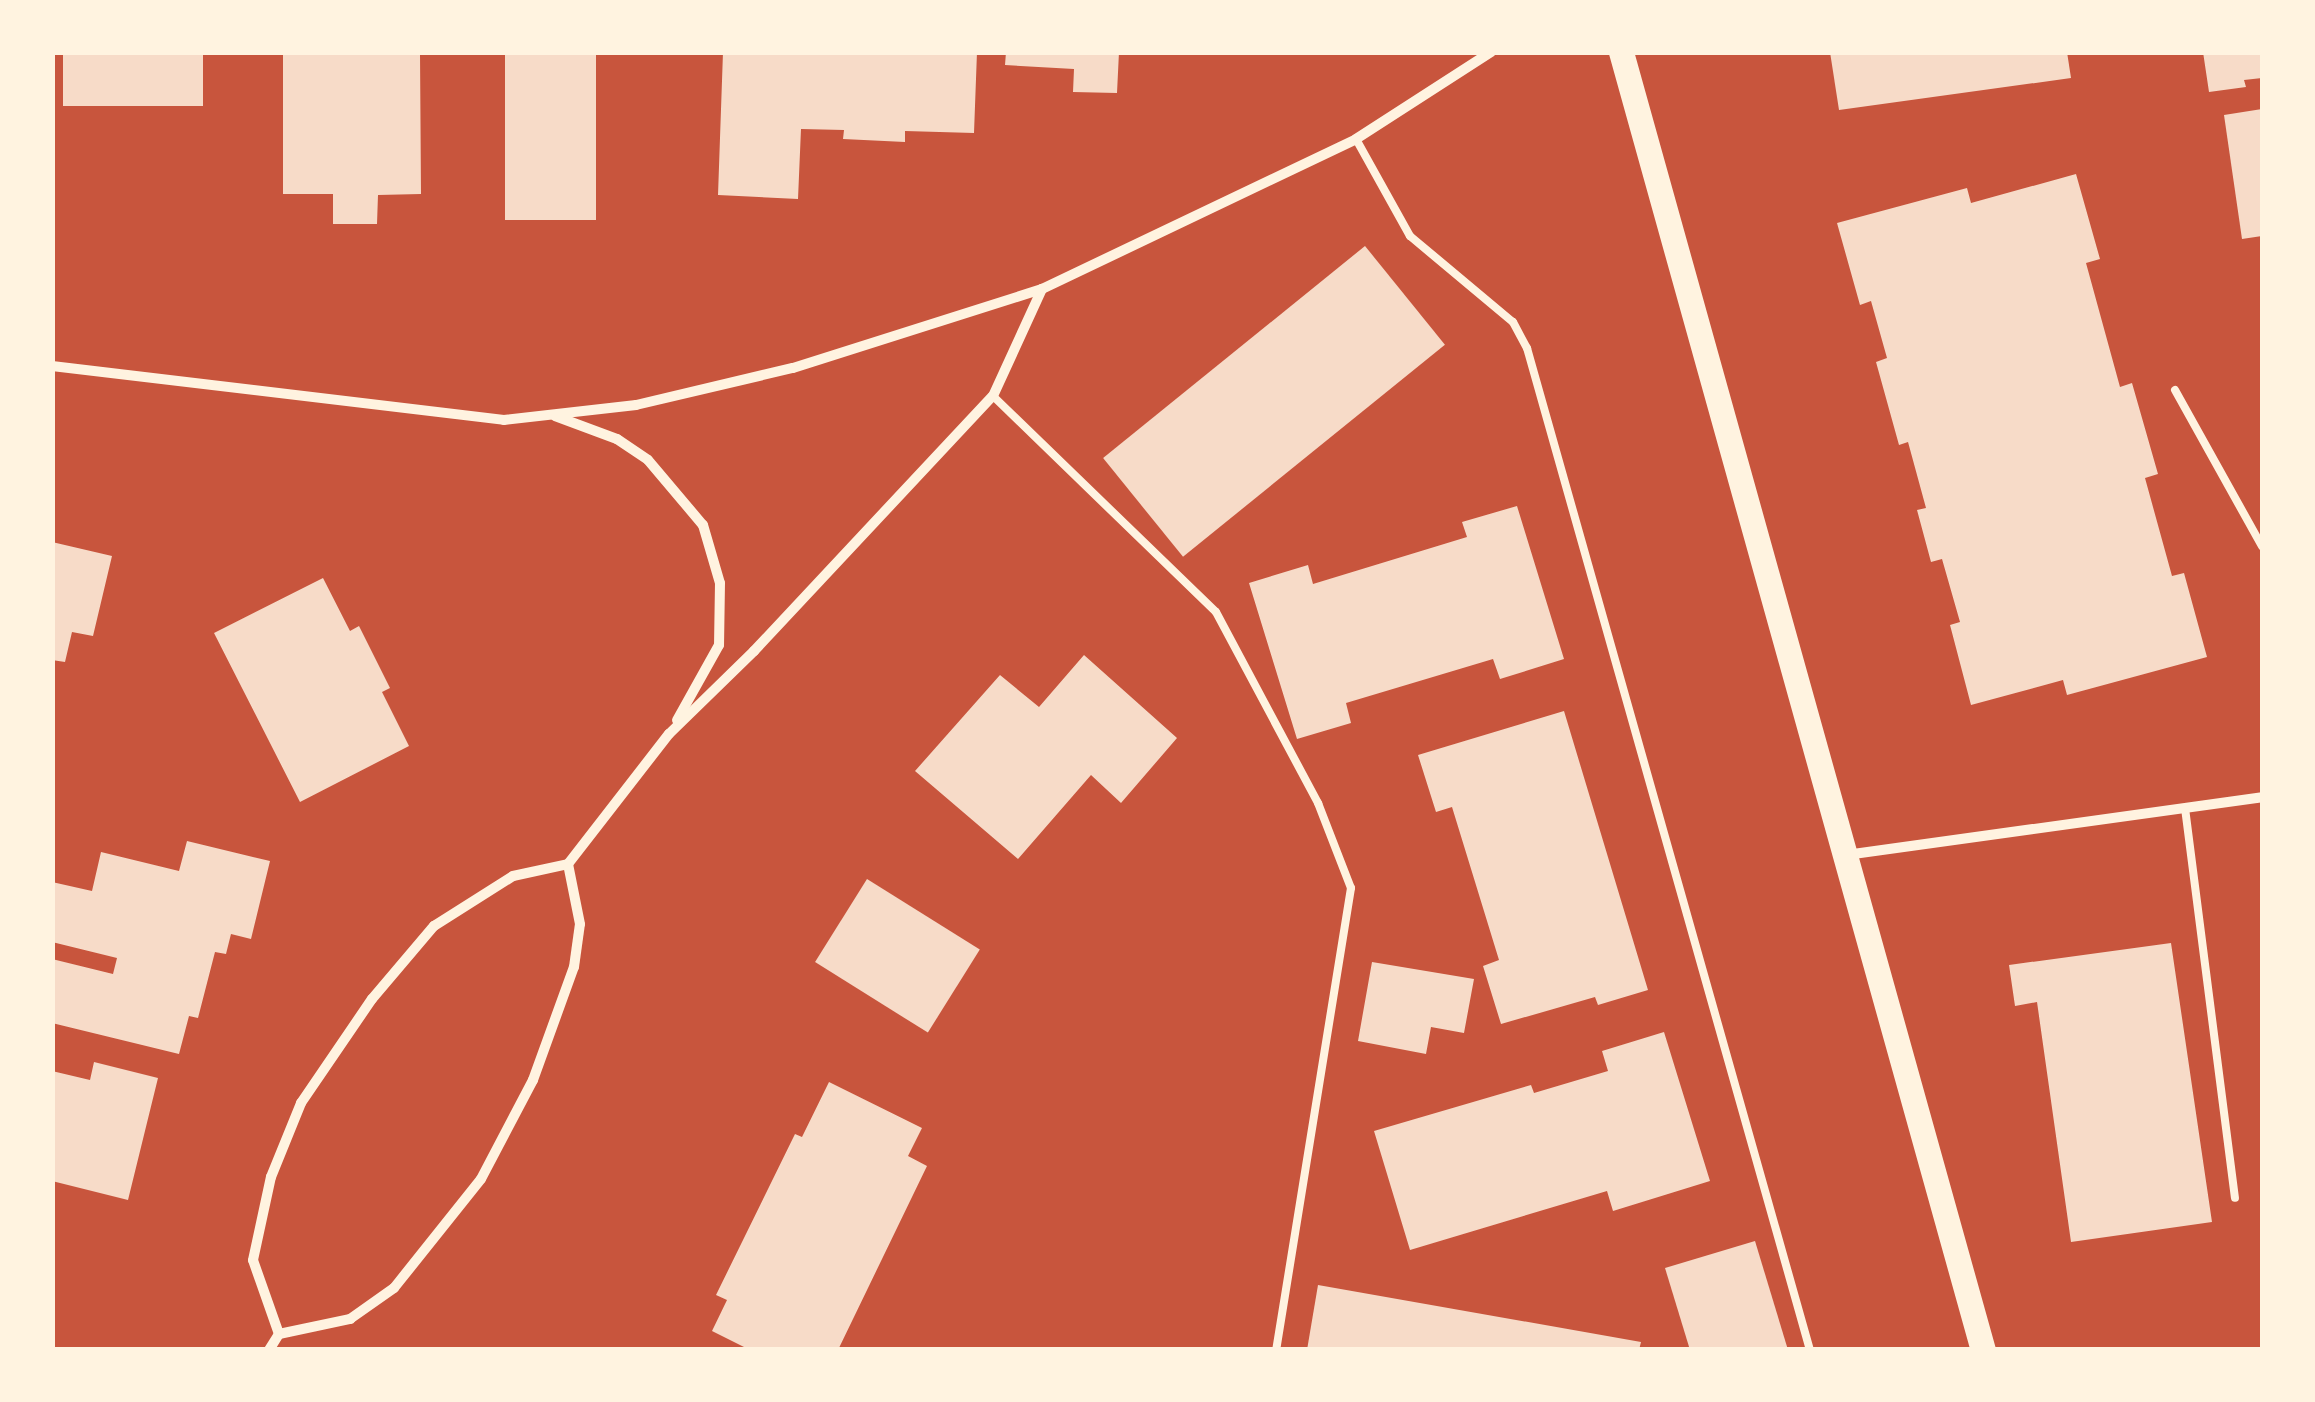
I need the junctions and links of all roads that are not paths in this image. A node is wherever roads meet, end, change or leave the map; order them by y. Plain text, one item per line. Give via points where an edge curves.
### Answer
1 (1491, 52) edge
2 (1622, 52) edge
3 (1356, 139) junction
4 (1042, 289) junction
5 (52, 366) edge
6 (2175, 390) dead end
7 (994, 396) junction
8 (552, 415) junction
9 (2262, 546) edge
10 (669, 734) junction
11 (2262, 797) edge
12 (2185, 808) junction
13 (1845, 855) junction
14 (568, 864) junction
15 (2235, 1198) dead end
16 (279, 1334) junction
17 (270, 1350) edge
18 (1276, 1350) edge
19 (1810, 1350) edge
20 (1983, 1350) edge

1 - 3 street
2 - 13 main road
3 - 4 street
3 - 19 lane via 1410,236 1513,322 1527,348
4 - 7 street
4 - 8 street via 794,368 636,405
5 - 8 street via 504,420
6 - 9 lane
7 - 10 street
7 - 18 lane via 1216,612 1318,803 1352,888
8 - 10 street via 617,439 648,460 703,524 720,583 720,645
10 - 14 street
11 - 12 street
12 - 13 street
12 - 15 lane
13 - 20 main road
14 - 16 street via 580,924 574,967 533,1080 480,1179 394,1288 350,1319
14 - 16 street via 513,876 434,926 372,999 301,1103 271,1178 252,1260
16 - 17 street

